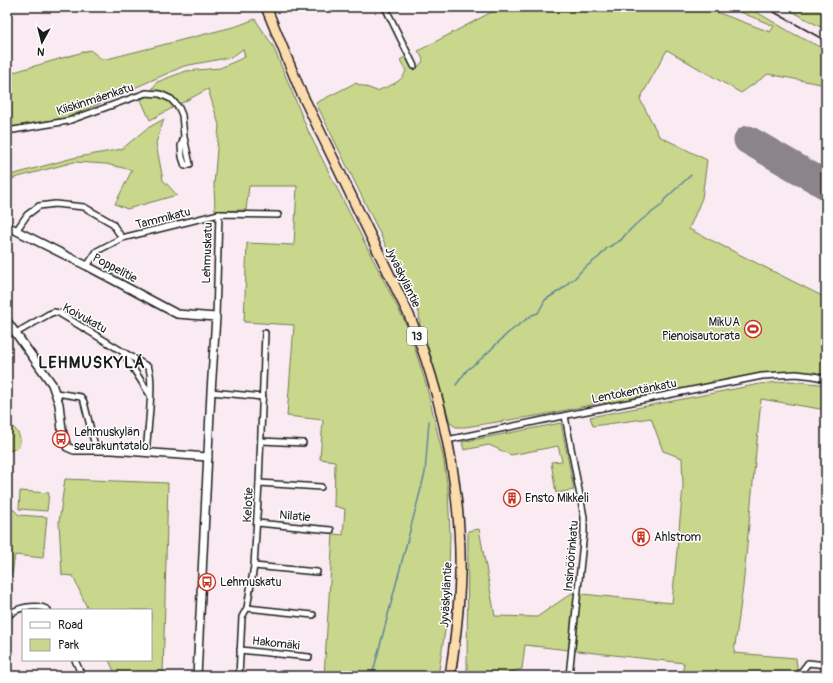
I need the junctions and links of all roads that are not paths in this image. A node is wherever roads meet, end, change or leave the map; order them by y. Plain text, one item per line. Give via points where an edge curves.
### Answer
1 (267, 7) edge
2 (385, 7) edge
3 (414, 66) dead end
4 (7, 131) edge
5 (184, 137) junction
6 (219, 214) junction
7 (278, 215) dead end
8 (7, 226) edge
9 (16, 231) junction
10 (122, 238) junction
11 (87, 266) junction
12 (216, 317) junction
13 (7, 321) edge
14 (265, 332) dead end
15 (16, 333) junction
16 (123, 352) junction
17 (826, 379) edge
18 (211, 392) junction
19 (56, 394) junction
20 (150, 395) junction
21 (263, 397) junction
22 (565, 416) junction
23 (447, 440) junction
24 (261, 441) junction
25 (303, 443) dead end
26 (96, 450) junction
27 (146, 453) junction
28 (208, 457) junction
29 (259, 483) junction
30 (321, 487) dead end
31 (257, 523) junction
32 (331, 530) dead end
33 (254, 566) junction
34 (317, 572) dead end
35 (247, 608) junction
36 (47, 609) edge
37 (313, 615) dead end
38 (7, 618) edge
39 (240, 650) junction
40 (309, 657) dead end
41 (75, 661) edge
42 (826, 665) edge
43 (82, 676) edge
44 (198, 676) edge
45 (239, 676) edge
46 (450, 676) edge
47 (569, 676) edge
48 (798, 676) edge

1 - 23 highway, Jyväskyläntie / 13 via 303,97 415,330
2 - 3 street
4 - 5 street, Kiiskinmäenkatu via 68,121 146,93 160,94 171,99 182,115
5 - 5 street, Kiiskinmäenkatu via 190,164 185,166 180,146
6 - 7 street, Tammikatu
6 - 10 street, Tammikatu
6 - 12 street, Lehmuskatu
8 - 9 street, Poppelitie
9 - 10 street via 27,215 39,206 55,204 84,207 112,223
9 - 11 street, Poppelitie
10 - 11 street, Tammikatu via 97,251
11 - 12 street, Poppelitie via 177,314
12 - 18 street, Lehmuskatu
13 - 15 street
14 - 21 street, Kelotie
15 - 16 street, Koivukatu via 54,312
15 - 19 street via 52,384
16 - 20 street, Koivukatu
16 - 20 street, Koivukatu via 151,370
17 - 22 street, Lentokentänkatu via 796,374 762,376
18 - 21 street
18 - 28 street, Lehmuskatu
19 - 26 street via 81,397
19 - 26 street via 67,447 74,450
20 - 27 street, Koivukatu
21 - 24 street, Kelotie
22 - 23 street, Lentokentänkatu
22 - 47 street, Insinöörinkatu via 584,517
23 - 46 highway, Jyväskyläntie / 13 via 458,513 460,576
24 - 25 street
24 - 29 street, Kelotie
26 - 27 street
27 - 28 street
28 - 44 street, Lehmuskatu
29 - 30 street
29 - 31 street, Kelotie
31 - 32 street, Nilatie
31 - 33 street, Kelotie
33 - 34 street
33 - 35 street, Kelotie
35 - 37 street
35 - 39 street, Kelotie via 242,617
36 - 38 street via 27,607 9,614
39 - 40 street, Hakomäki
39 - 45 street, Kelotie
41 - 43 street
42 - 48 street via 808,663

